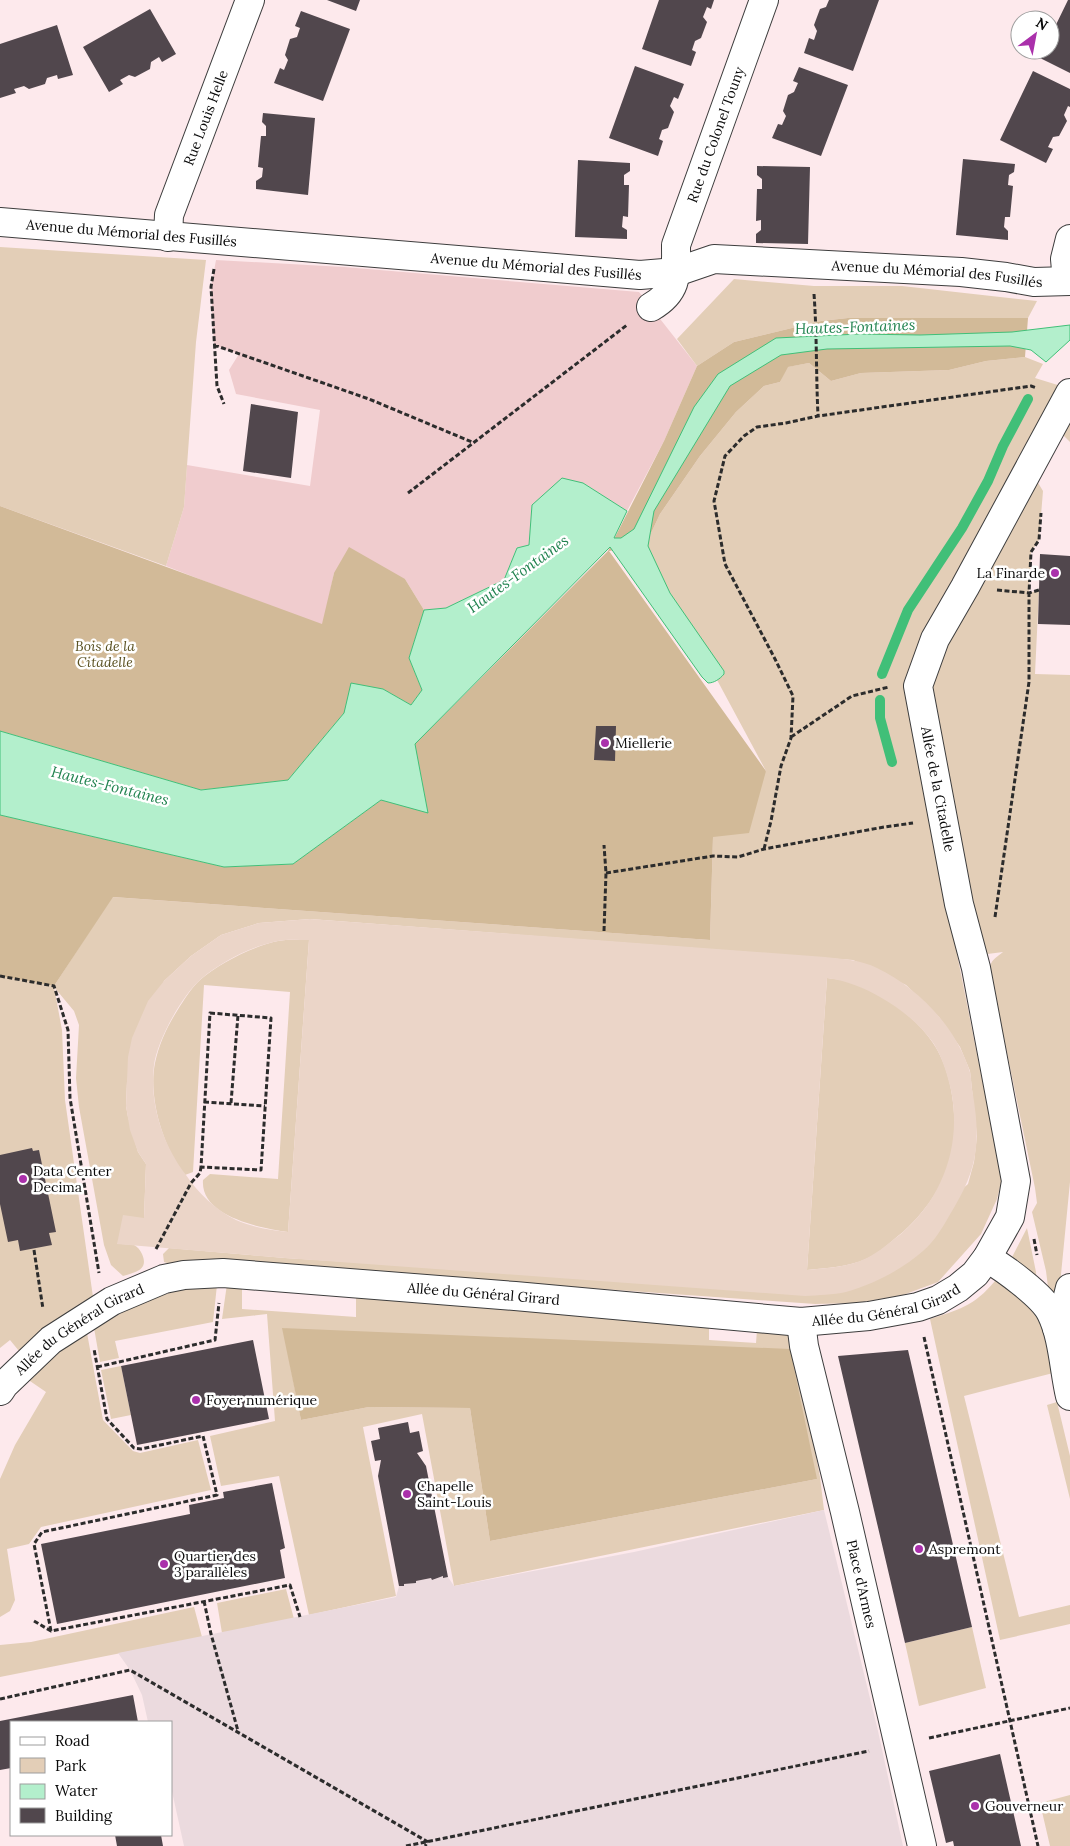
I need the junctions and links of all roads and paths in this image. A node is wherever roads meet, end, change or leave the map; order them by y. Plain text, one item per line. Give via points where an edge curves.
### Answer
1 (250, 0) edge
2 (764, 0) edge
3 (0, 222) edge
4 (168, 237) junction
5 (1070, 239) edge
6 (218, 241) junction
7 (676, 272) junction
8 (1068, 281) edge
9 (814, 286) dead end
10 (652, 307) joint
11 (214, 345) junction
12 (1068, 396) edge
13 (224, 404) dead end
14 (818, 416) junction
15 (1062, 434) edge
16 (472, 443) junction
17 (408, 493) dead end
18 (1041, 511) dead end
19 (965, 587) junction
20 (1039, 590) dead end
21 (1029, 593) junction
22 (918, 686) junction
23 (791, 738) junction
24 (944, 819) junction
25 (604, 845) dead end
26 (764, 849) junction
27 (606, 873) junction
28 (994, 924) dead end
29 (604, 931) dead end
30 (0, 976) edge
31 (238, 1015) junction
32 (204, 1102) junction
33 (231, 1103) junction
34 (265, 1106) junction
35 (201, 1167) junction
36 (1016, 1181) joint
37 (34, 1250) dead end
38 (987, 1258) junction
39 (223, 1273) junction
40 (160, 1281) junction
41 (1070, 1288) edge
42 (112, 1301) junction
43 (918, 1307) junction
44 (88, 1316) junction
45 (802, 1322) junction
46 (1057, 1328) junction
47 (52, 1340) junction
48 (97, 1367) junction
49 (0, 1391) edge
50 (1070, 1396) edge
51 (204, 1601) junction
52 (300, 1617) dead end
53 (34, 1621) dead end
54 (51, 1631) junction
55 (0, 1699) edge
56 (1070, 1708) edge
57 (1010, 1721) junction
58 (238, 1732) junction
59 (899, 1744) junction
60 (428, 1842) junction
61 (406, 1846) edge
62 (425, 1846) edge
63 (922, 1846) edge
64 (1038, 1846) edge

1 - 4 street, Rue Louis Helle via 169,215
2 - 7 street, Rue du Colonel Touny via 676,245
3 - 4 street, Avenue du Mémorial des Fusillés
4 - 6 street, Avenue du Mémorial des Fusillés
5 - 8 street via 1065,259
6 - 7 street, Avenue du Mémorial des Fusillés via 640,275
6 - 11 path via 211,287
7 - 8 street, Avenue du Mémorial des Fusillés via 714,260 962,272 1034,282
7 - 10 street via 664,300
9 - 14 path
10 - 16 path
11 - 13 path via 217,386
11 - 16 path via 369,400
12 - 14 path via 1031,386
12 - 15 street
14 - 23 path via 757,427 744,436 726,456 714,501 725,564 793,696
15 - 19 street
16 - 17 path
18 - 21 path via 1039,540 1031,552
19 - 21 path
19 - 22 street via 935,639
20 - 21 path
21 - 28 path via 1029,682
22 - 23 path via 895,686 852,696
22 - 24 street, Allée de la Citadelle
23 - 26 path via 781,766
24 - 26 path
24 - 36 street, Allée de la Citadelle
25 - 27 path
26 - 27 path via 738,857 713,856
27 - 29 path
30 - 42 path via 54,986 68,1030 70,1098 99,1274
31 - 32 path via 210,1012
31 - 33 path
31 - 34 path via 271,1018
32 - 33 path
32 - 35 path
33 - 34 path
34 - 35 path via 261,1170
35 - 40 path via 156,1247
36 - 38 street, Allée du Général Girard via 1010,1217
37 - 47 path via 44,1317
38 - 43 street, Allée du Général Girard via 958,1288
38 - 46 street via 1041,1300 1051,1312
39 - 40 street, Allée du Général Girard via 184,1275
39 - 45 street, Allée du Général Girard
39 - 48 path via 215,1340
40 - 42 street, Allée du Général Girard
41 - 46 street
42 - 44 street, Allée du Général Girard
43 - 45 street, Allée du Général Girard via 869,1316
43 - 57 path
44 - 47 street, Allée du Général Girard
44 - 48 path
45 - 59 street, Place d'Armes via 804,1346
46 - 50 street
47 - 49 street, Allée du Général Girard
48 - 54 path via 107,1419 134,1448 203,1436 217,1495 42,1532 34,1544
51 - 52 path via 290,1584
51 - 54 path
51 - 58 path
53 - 54 path
55 - 58 path via 130,1670
56 - 57 path
57 - 59 path
57 - 64 path
58 - 60 path
59 - 60 path
59 - 63 street, Place d'Armes
60 - 61 path
60 - 62 path

